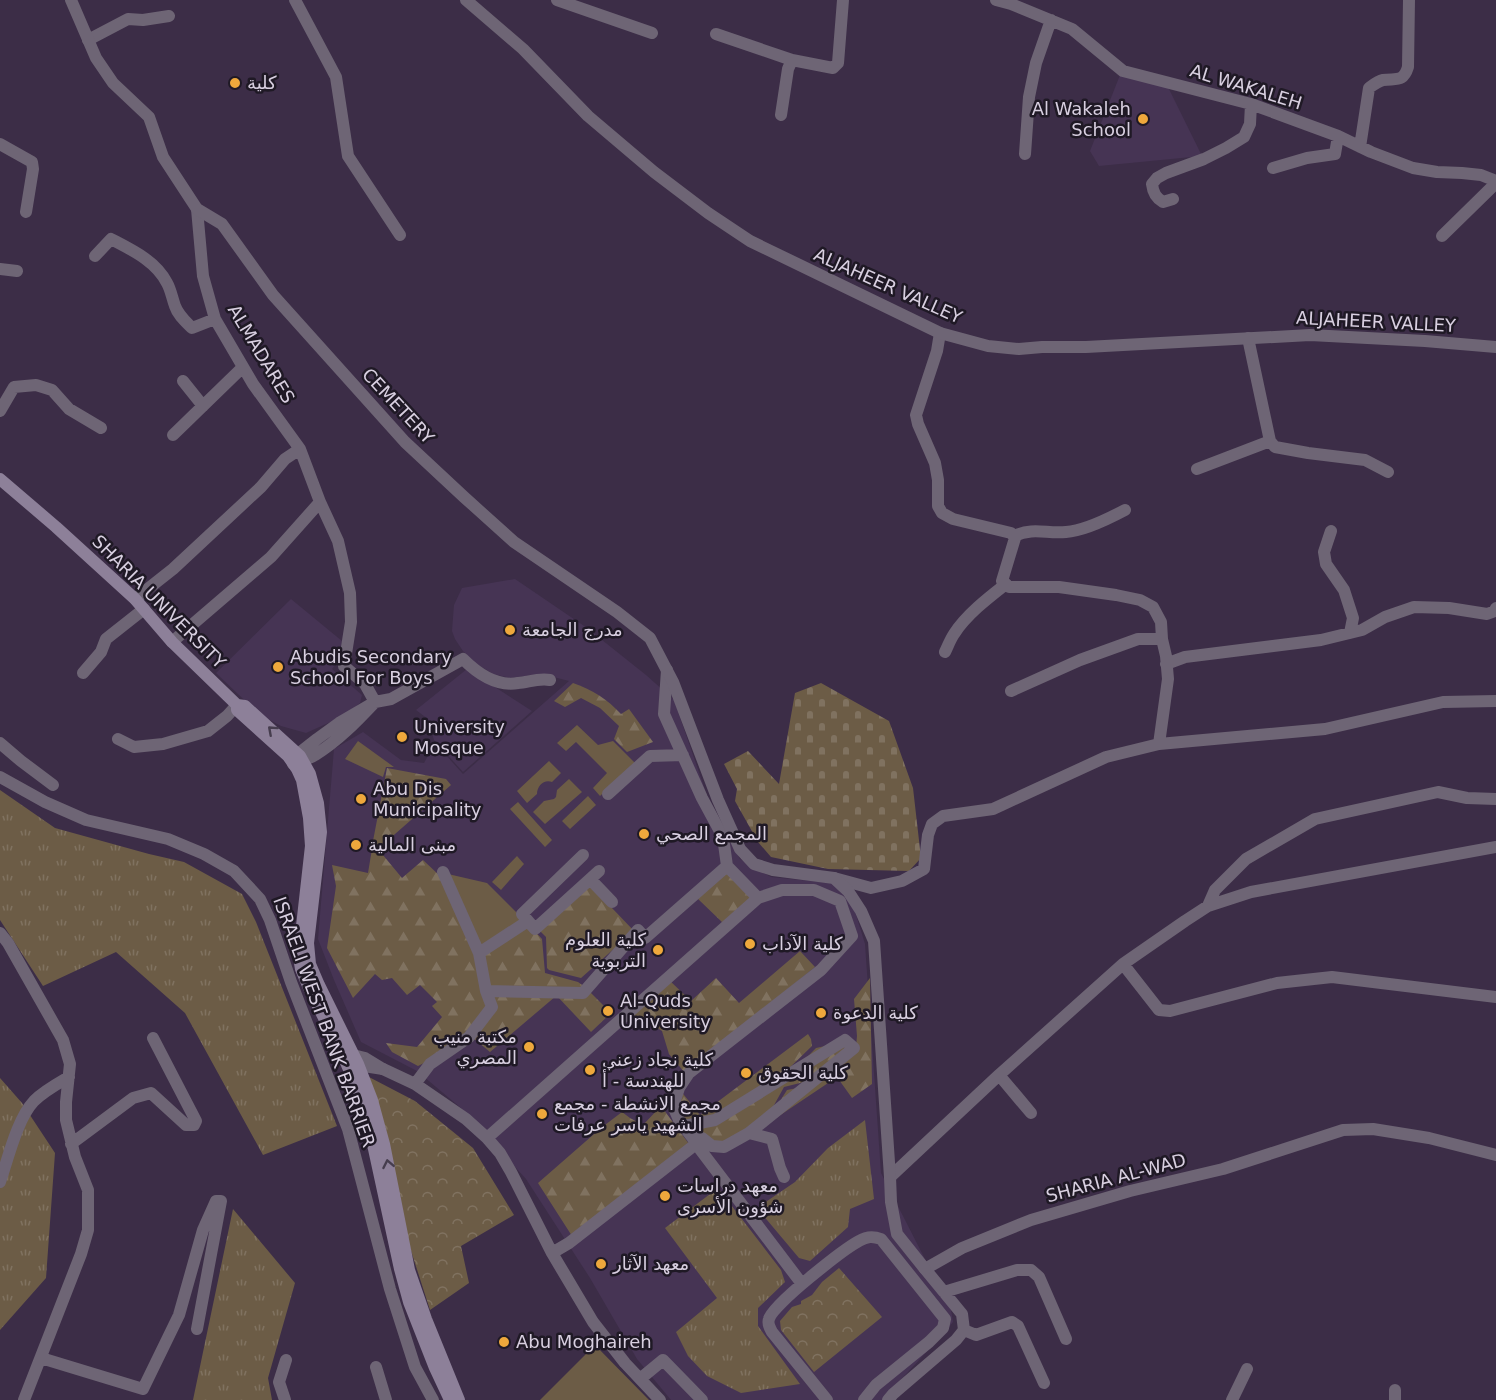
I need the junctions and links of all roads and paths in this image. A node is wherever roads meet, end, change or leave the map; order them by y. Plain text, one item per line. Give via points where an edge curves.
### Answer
1 (71, 0) edge
2 (295, 0) edge
3 (466, 0) edge
4 (557, 0) edge
5 (843, 0) edge
6 (996, 0) edge
7 (1408, 0) edge
8 (169, 16) dead end
9 (1051, 20) junction
10 (652, 33) dead end
11 (716, 34) dead end
12 (88, 40) junction
13 (792, 60) junction
14 (1251, 104) junction
15 (781, 115) dead end
16 (1338, 136) junction
17 (0, 144) edge
18 (1359, 147) junction
19 (1025, 154) dead end
20 (1273, 168) dead end
21 (1496, 182) edge
22 (1173, 199) dead end
23 (197, 209) junction
24 (26, 212) dead end
25 (400, 236) dead end
26 (1442, 236) dead end
27 (95, 256) dead end
28 (0, 269) edge
29 (17, 271) dead end
30 (215, 319) junction
31 (940, 333) junction
32 (1248, 338) junction
33 (1496, 347) edge
34 (243, 367) junction
35 (183, 381) dead end
36 (203, 406) junction
37 (0, 411) edge
38 (101, 428) dead end
39 (173, 435) dead end
40 (1270, 441) junction
41 (300, 449) junction
42 (1197, 469) dead end
43 (1388, 472) dead end
44 (0, 479) edge
45 (320, 502) junction
46 (1125, 510) dead end
47 (1331, 531) dead end
48 (1014, 536) junction
49 (1006, 584) junction
50 (135, 599) junction
51 (1496, 608) edge
52 (144, 609) junction
53 (1350, 633) junction
54 (1162, 639) junction
55 (172, 642) junction
56 (945, 652) dead end
57 (1166, 664) junction
58 (667, 670) junction
59 (82, 673) dead end
60 (550, 680) dead end
61 (1011, 691) dead end
62 (1496, 701) edge
63 (375, 702) junction
64 (237, 705) junction
65 (118, 739) dead end
66 (0, 743) edge
67 (1159, 744) junction
68 (683, 755) junction
69 (298, 759) junction
70 (0, 777) edge
71 (53, 785) dead end
72 (608, 794) dead end
73 (1496, 799) edge
74 (1496, 846) edge
75 (583, 855) dead end
76 (727, 866) junction
77 (443, 872) dead end
78 (834, 878) junction
79 (758, 898) junction
80 (612, 902) dead end
81 (1208, 906) junction
82 (528, 921) junction
83 (0, 933) edge
84 (479, 953) junction
85 (1122, 964) junction
86 (486, 991) junction
87 (1496, 997) edge
88 (153, 1038) dead end
89 (351, 1059) junction
90 (999, 1075) junction
91 (69, 1077) junction
92 (415, 1084) junction
93 (1030, 1113) dead end
94 (684, 1126) junction
95 (749, 1133) junction
96 (487, 1138) junction
97 (694, 1141) junction
98 (72, 1144) junction
99 (1496, 1155) edge
100 (784, 1177) dead end
101 (890, 1177) junction
102 (0, 1182) edge
103 (552, 1253) junction
104 (925, 1269) junction
105 (802, 1284) junction
106 (944, 1292) junction
107 (197, 1329) dead end
108 (964, 1330) junction
109 (1066, 1339) dead end
110 (40, 1358) junction
111 (286, 1360) dead end
112 (376, 1367) dead end
113 (1247, 1369) dead end
114 (640, 1379) junction
115 (1044, 1383) dead end
116 (24, 1400) edge
117 (285, 1400) edge
118 (386, 1400) edge
119 (434, 1400) edge
120 (450, 1400) edge
121 (459, 1400) edge
122 (660, 1400) edge
123 (702, 1400) edge
124 (827, 1400) edge
125 (864, 1400) edge
126 (888, 1400) edge
127 (1232, 1400) edge

1 - 12 street, ALMADARES
2 - 25 street via 336,77 348,156
3 - 31 street, ALJAHEER VALLEY via 523,49 588,116 708,213 750,241
4 - 10 street
5 - 13 street via 838,63 833,68
6 - 9 street, AL WAKALEH
7 - 18 street via 1406,74 1399,79 1380,80 1369,88
8 - 12 street via 128,19
9 - 14 street, AL WAKALEH via 1072,29 1123,70
9 - 19 street via 1029,97
11 - 13 street
12 - 23 street, ALMADARES via 113,83 149,117 163,156
13 - 15 street
14 - 16 street, AL WAKALEH
14 - 22 street via 1250,124 1244,137 1156,178 1152,184 1156,198 1163,202
16 - 18 street, AL WAKALEH
16 - 20 street via 1335,154
17 - 24 street via 33,162
18 - 21 street, AL WAKALEH via 1413,168 1481,175
21 - 26 street
23 - 30 street, ALMADARES via 203,276
23 - 58 street, CEMETERY via 222,224 273,295 405,441 514,542 650,638
27 - 30 street via 111,239 158,269 168,284 175,307 192,328
28 - 29 street
30 - 34 street, ALMADARES
31 - 32 street, ALJAHEER VALLEY via 988,346 1019,349
31 - 48 street via 916,415 935,463 938,506 952,519 1011,532
32 - 33 street, ALJAHEER VALLEY via 1310,334
32 - 40 street
34 - 36 street
34 - 41 street, ALMADARES
35 - 36 street
36 - 39 street
37 - 38 street via 14,387 36,385 52,390 69,409
40 - 42 street
40 - 43 street via 1275,447 1365,460
41 - 45 street, ALMADARES
41 - 50 street
44 - 50 main road, SHARIA UNIVERSITY
45 - 55 street via 271,557
45 - 63 street, ALMADARES via 338,542 350,593 351,622 344,666 365,684
46 - 48 street via 1073,531 1025,531
47 - 53 street via 1324,552 1326,564 1344,590 1353,618
48 - 49 street via 1002,581
49 - 54 street via 1059,587 1140,600 1153,607 1161,622
49 - 56 street via 967,619
50 - 52 main road, SHARIA UNIVERSITY
51 - 53 street via 1487,614 1414,607
52 - 55 main road, SHARIA UNIVERSITY
52 - 59 street via 106,639 101,652
53 - 57 street via 1185,657
54 - 57 street
54 - 61 street via 1138,639
55 - 64 main road, SHARIA UNIVERSITY
57 - 67 street via 1168,679
58 - 68 street via 664,714
58 - 78 street, CEMETERY via 740,849 754,864 773,870
60 - 63 street via 510,684 495,681 463,659 391,699
62 - 67 street via 1443,702 1325,729
63 - 69 street via 332,743 314,756
64 - 65 street via 208,731 163,744 134,747
64 - 69 main road, SHARIA UNIVERSITY via 245,706
66 - 71 street
67 - 78 street, CEMETERY via 1106,757 993,809 943,816 932,824 928,835 924,869 902,881 871,888
68 - 72 street via 650,756
68 - 76 street via 723,837
69 - 89 main road, SHARIA UNIVERSITY via 310,774 321,832 308,943 310,964
70 - 119 street, ISRAELI WEST BANK BARRIER via 86,820 168,839 204,854 234,872 260,899 348,1129 411,1356
73 - 81 street via 1438,792 1315,819 1246,859 1215,890
74 - 81 street via 1251,892
75 - 82 street via 522,914
76 - 79 street
76 - 86 street via 645,938 638,930 583,993
77 - 84 street
78 - 101 street via 855,901 874,941
79 - 94 street via 782,890 814,890 840,901 852,936 821,970 689,1073 673,1106
79 - 96 street
80 - 82 street via 595,875 536,929
81 - 85 street
82 - 84 street
83 - 91 street via 63,1040 70,1064
84 - 86 street
85 - 87 street via 1159,1010 1170,1011 1277,983 1332,977
85 - 90 street
86 - 92 street via 492,1007 469,1037 430,1064
88 - 98 street via 196,1121 194,1125 186,1125 151,1093 133,1098
89 - 92 street via 365,1058
89 - 120 main road via 409,1302
121 -> 89 main road via 409,1270 372,1100
90 - 93 street
90 - 101 street
91 - 98 street via 66,1120
91 - 102 street via 34,1101 24,1115
92 - 96 street
94 - 95 street via 715,1120 845,1040 854,1048
94 - 97 street
95 - 97 street via 724,1147 712,1146 702,1138
95 - 100 street via 772,1139
96 - 103 street via 511,1172
97 - 103 street
97 - 105 street
98 - 110 street via 88,1190 88,1230
99 - 104 street, SHARIA AL-WAD via 1429,1138 1373,1129 1343,1130 1223,1168 1032,1220 962,1248
101 - 104 street via 897,1234
103 - 114 street via 592,1322
104 - 106 street
105 - 124 street via 773,1310 769,1326
105 - 125 street via 860,1240 873,1236 881,1239 945,1319 943,1328 929,1342 876,1385
106 - 108 street via 962,1314
106 - 109 street via 1017,1270 1031,1270 1039,1277
107 - 110 street via 221,1201 216,1201 203,1230 179,1315 143,1389
108 - 115 street via 976,1335 1012,1322 1018,1326
108 - 126 street
110 - 116 street
111 - 117 street via 279,1382
112 - 118 street
113 - 127 street
114 - 122 street
114 - 123 street via 663,1360

